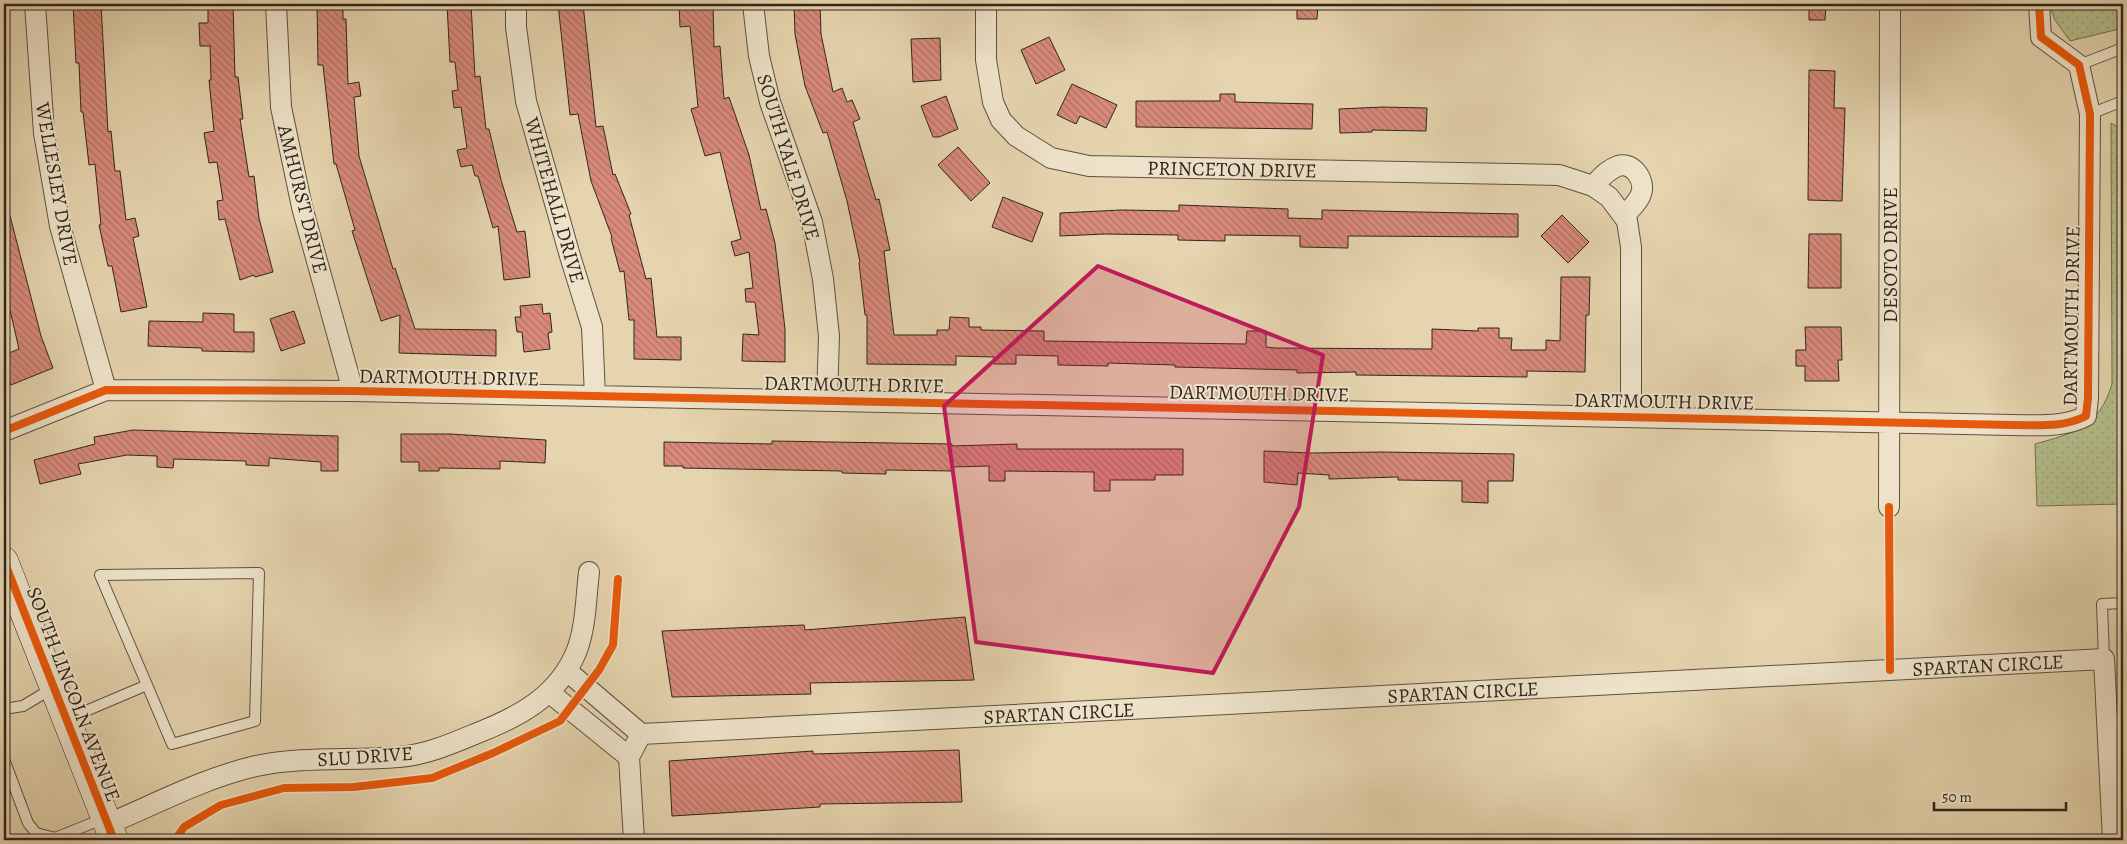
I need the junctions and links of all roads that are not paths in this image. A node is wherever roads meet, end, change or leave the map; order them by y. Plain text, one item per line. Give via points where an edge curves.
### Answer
1 (35, 4) edge
2 (276, 4) edge
3 (516, 4) edge
4 (754, 4) edge
5 (986, 4) edge
6 (1890, 4) edge
7 (2039, 4) edge
8 (2123, 48) edge
9 (2079, 64) junction
10 (2123, 101) edge
11 (2090, 114) junction
12 (1594, 186) junction
13 (1624, 216) junction
14 (106, 390) junction
15 (353, 391) junction
16 (595, 396) junction
17 (827, 400) junction
18 (1630, 417) junction
19 (1889, 422) junction
20 (4, 431) edge
21 (1889, 507) dead end
22 (4, 560) edge
23 (589, 572) dead end
24 (9, 591) edge
25 (2123, 603) edge
26 (2104, 659) junction
27 (567, 671) junction
28 (147, 685) junction
29 (54, 688) junction
30 (550, 693) junction
31 (4, 709) edge
32 (66, 719) junction
33 (641, 734) junction
34 (629, 757) junction
35 (4, 760) edge
36 (109, 828) edge
37 (634, 840) edge
38 (2112, 840) edge

1 - 14 street, WELLESLEY DRIVE via 44,134 60,226
2 - 15 street, AMHURST DRIVE via 281,107 302,207
3 - 16 street, WHITEHALL DRIVE via 526,101 592,327
4 - 17 street, SOUTH YALE DRIVE via 759,56 770,102 812,222 823,279 829,336
5 - 12 street, PRINCETON DRIVE via 986,60 993,102 1001,120 1016,136 1051,158 1089,166 1559,175
6 - 19 street, DESOTO DRIVE
7 - 9 street via 2041,37
8 - 9 lane
9 - 11 street, DARTMOUTH DRIVE
10 - 11 lane
11 - 19 street, DARTMOUTH DRIVE via 2086,416 2057,425
12 - 13 street, PRINCETON DRIVE via 1609,197
12 - 13 street via 1606,172 1620,165 1632,168 1642,180 1642,192
13 - 18 street, PRINCETON DRIVE via 1630,247
14 - 15 street, DARTMOUTH DRIVE
14 - 20 street, DARTMOUTH DRIVE
15 - 16 street, DARTMOUTH DRIVE
16 - 17 street, DARTMOUTH DRIVE
17 - 18 street, DARTMOUTH DRIVE
18 - 19 street, DARTMOUTH DRIVE
19 - 21 street, DESOTO DRIVE
22 - 24 main road, SOUTH LINCOLN AVENUE
23 - 27 street, SLU DRIVE via 577,649
24 - 29 main road, SOUTH LINCOLN AVENUE
25 - 26 lane via 2102,604
26 - 33 street, SPARTAN CIRCLE
26 - 38 street
27 - 30 street, SLU DRIVE
27 - 33 street
28 - 28 lane via 172,744 255,721 259,573 100,575
28 - 32 lane
29 - 31 lane via 23,706
29 - 32 main road, SOUTH LINCOLN AVENUE
30 - 34 street
30 - 36 street, SLU DRIVE via 503,723 436,749 402,757 295,760 256,766 220,776
32 - 36 main road, SOUTH LINCOLN AVENUE
33 - 34 street
34 - 37 street
35 - 36 lane via 28,823 36,833 55,838

